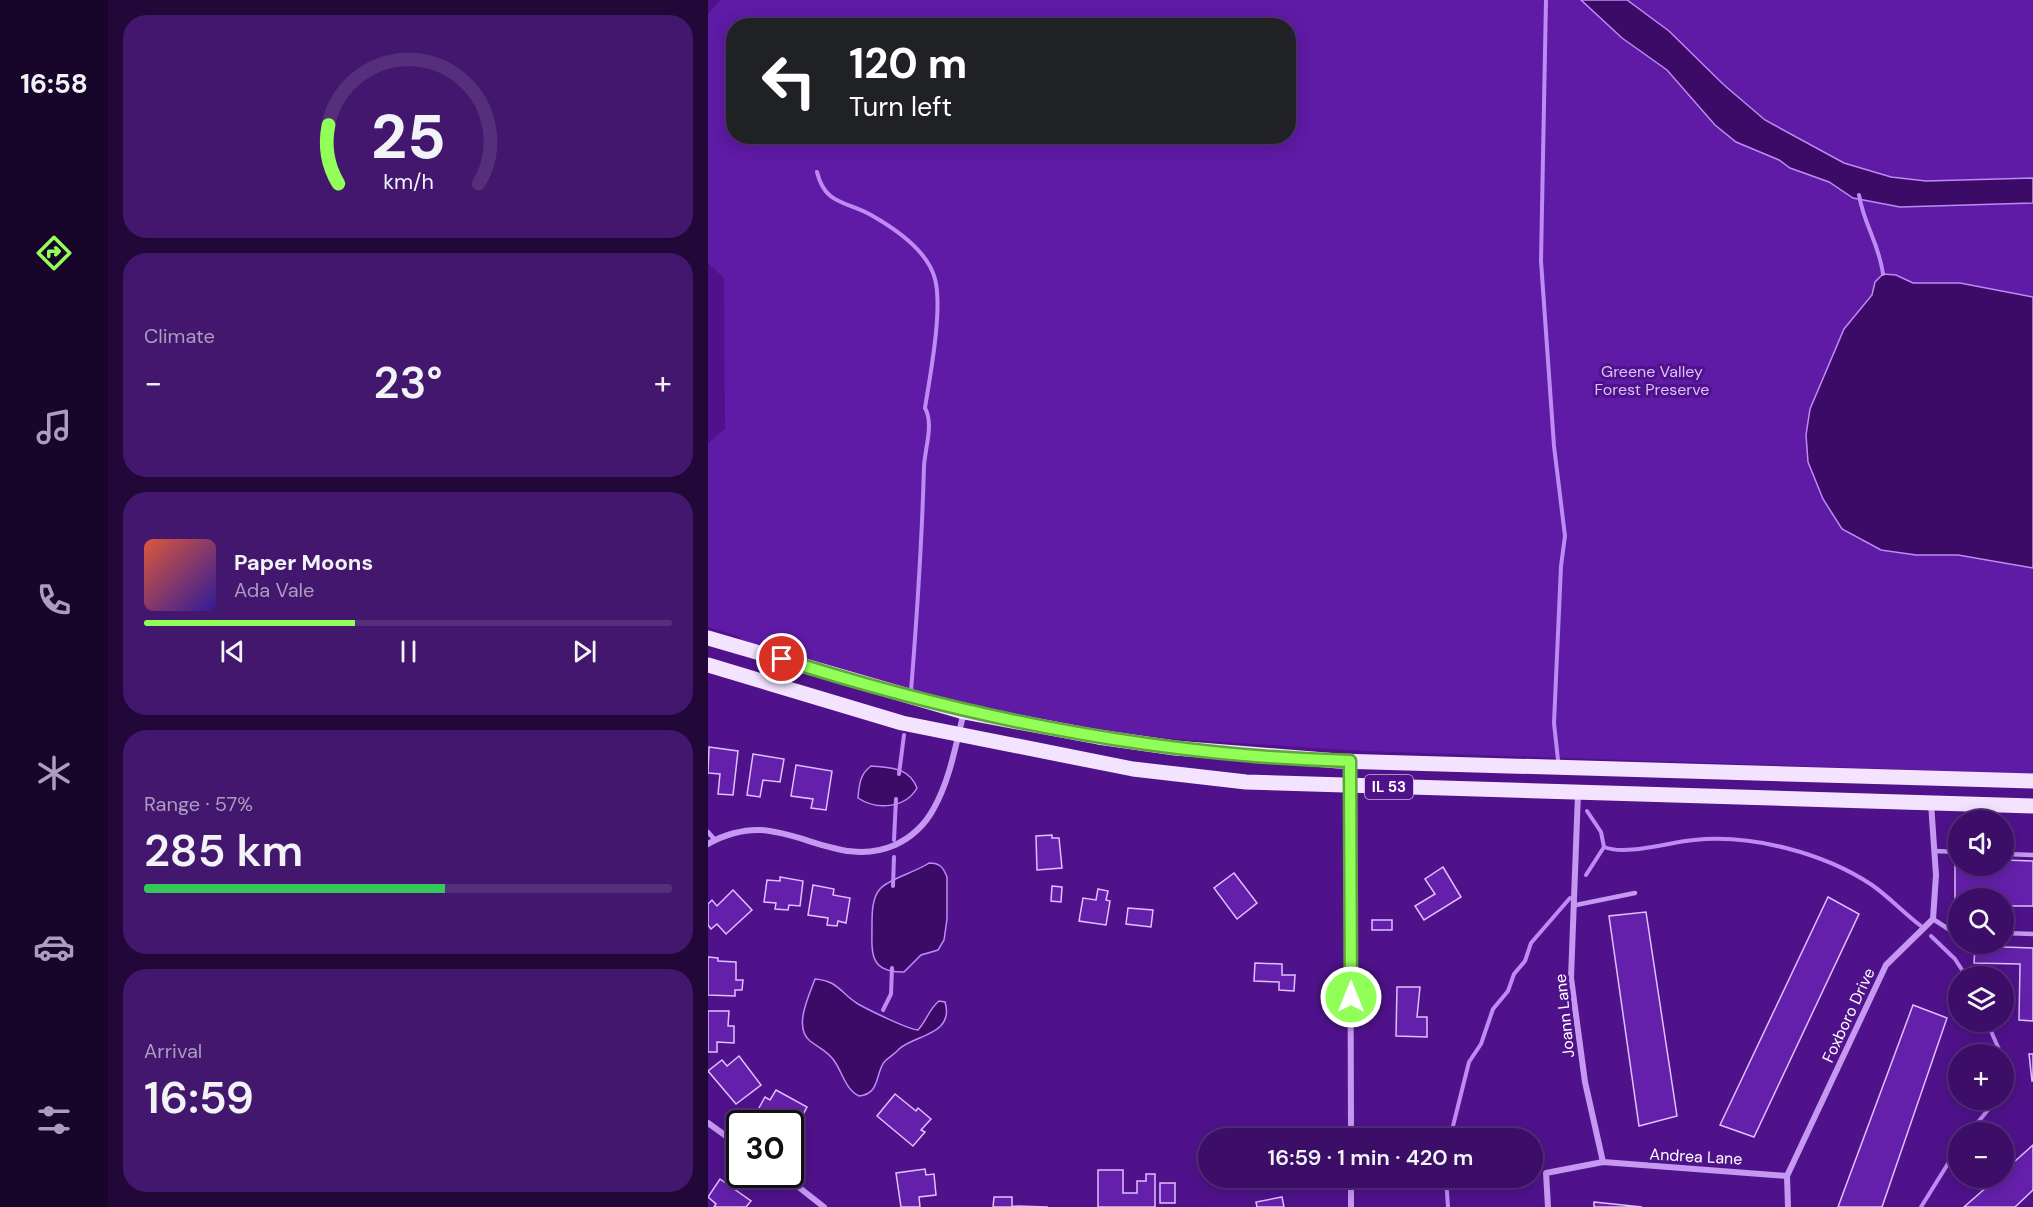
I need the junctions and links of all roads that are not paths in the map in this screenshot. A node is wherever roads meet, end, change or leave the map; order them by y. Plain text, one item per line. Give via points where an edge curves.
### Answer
1 (708, 638) edge
2 (708, 665) edge
3 (964, 712) junction
4 (958, 735) junction
5 (1350, 761) junction
6 (2033, 780) edge
7 (1350, 786) junction
8 (1578, 792) junction
9 (1931, 802) junction
10 (2033, 806) edge
11 (708, 832) edge
12 (715, 840) junction
13 (708, 844) edge
14 (1934, 851) junction
15 (1948, 852) edge
16 (2014, 854) edge
17 (2033, 855) edge
18 (1635, 893) dead end
19 (1576, 905) junction
20 (1933, 919) junction
21 (1948, 929) edge
22 (2014, 933) edge
23 (2033, 934) edge
24 (708, 1123) edge
25 (1351, 1128) edge
26 (726, 1136) edge
27 (1603, 1162) junction
28 (1787, 1176) junction
29 (800, 1188) edge
30 (1351, 1188) edge
31 (824, 1207) edge
32 (1351, 1207) edge
33 (1548, 1207) edge
34 (1788, 1207) edge

1 - 3 main road, IL 53
2 - 4 main road, IL 53 via 902,723
3 - 4 street
3 - 5 main road, IL 53 via 1175,748
4 - 7 main road, IL 53 via 1133,769 1246,782
4 - 12 street via 938,801 927,820 904,841 887,849 845,852 762,830 742,831
5 - 6 main road, IL 53
5 - 7 street
7 - 8 main road, IL 53
7 - 25 street
8 - 9 main road, IL 53
8 - 19 street, Joann Lane
9 - 10 main road, IL 53
9 - 14 street
11 - 12 lane
12 - 13 street
14 - 15 lane
14 - 20 street
16 - 17 lane
18 - 19 lane
19 - 27 street, Joann Lane via 1571,978 1585,1082
20 - 21 lane
20 - 28 street, Foxboro Drive via 1886,965
22 - 23 lane
24 - 26 street
27 - 28 street, Andrea Lane
27 - 33 street, Andrea Lane via 1546,1173
28 - 34 street
29 - 31 street
30 - 32 street

